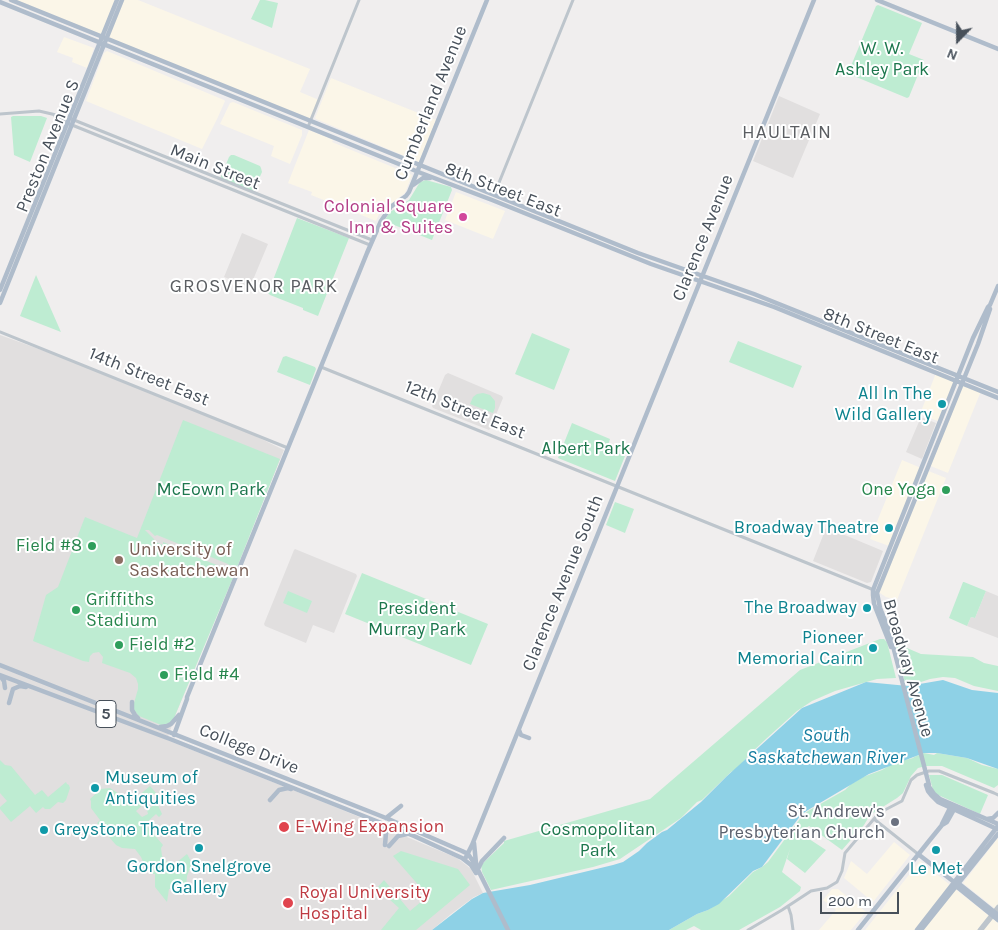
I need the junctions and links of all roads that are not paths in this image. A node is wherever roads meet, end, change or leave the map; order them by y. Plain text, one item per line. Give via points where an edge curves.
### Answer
1 (11, 0) edge
2 (117, 0) edge
3 (122, 0) edge
4 (358, 0) edge
5 (487, 0) edge
6 (573, 0) edge
7 (814, 0) edge
8 (877, 0) edge
9 (0, 2) edge
10 (105, 38) junction
11 (102, 43) junction
12 (998, 49) edge
13 (212, 88) junction
14 (233, 90) junction
15 (0, 114) edge
16 (310, 121) junction
17 (70, 122) junction
18 (308, 127) junction
19 (330, 136) junction
20 (354, 139) junction
21 (420, 165) junction
22 (418, 172) junction
23 (439, 180) junction
24 (412, 186) junction
25 (494, 194) junction
26 (371, 242) junction
27 (701, 278) junction
28 (998, 286) edge
29 (0, 290) edge
30 (0, 303) edge
31 (0, 332) edge
32 (321, 367) junction
33 (961, 377) junction
34 (958, 382) junction
35 (998, 392) edge
36 (998, 398) edge
37 (288, 448) junction
38 (617, 486) junction
39 (875, 590) junction
40 (0, 665) edge
41 (0, 676) edge
42 (5, 688) dead end
43 (42, 690) junction
44 (187, 697) junction
45 (9, 703) dead end
46 (119, 712) junction
47 (178, 715) junction
48 (141, 720) junction
49 (157, 727) junction
50 (519, 728) junction
51 (172, 736) junction
52 (529, 738) dead end
53 (204, 752) junction
54 (224, 754) junction
55 (304, 792) junction
56 (997, 793) edge
57 (270, 800) dead end
58 (401, 806) dead end
59 (953, 807) junction
60 (998, 813) edge
61 (386, 818) junction
62 (874, 819) junction
63 (375, 820) junction
64 (986, 821) junction
65 (998, 827) edge
66 (998, 834) edge
67 (414, 836) junction
68 (504, 838) dead end
69 (989, 839) junction
70 (474, 842) junction
71 (468, 854) junction
72 (918, 854) junction
73 (465, 860) junction
74 (477, 869) junction
75 (956, 884) junction
76 (788, 906) junction
77 (998, 906) edge
78 (995, 914) edge
79 (998, 920) edge
80 (506, 930) edge
81 (748, 930) edge
82 (793, 930) edge
83 (858, 930) edge
84 (917, 930) edge
85 (921, 930) edge
86 (981, 930) edge

1 - 10 main road, 8th Street East
2 - 10 main road, Preston Avenue S
3 - 10 main road, Preston Avenue S
4 - 16 street
5 - 21 main road, Cumberland Avenue
6 - 25 street
7 - 27 main road, Clarence Avenue
8 - 12 main road
9 - 11 main road, 8th Street East
10 - 11 main road, Preston Avenue S
10 - 14 main road, 8th Street East
11 - 13 main road, 8th Street East
11 - 17 main road, Preston Avenue S
13 - 14 main road
13 - 18 main road, 8th Street East
14 - 16 main road, 8th Street East
15 - 17 street, Main Street via 39,111
16 - 18 street
16 - 20 main road, 8th Street East
17 - 26 street, Main Street
17 - 29 main road, Preston Avenue S
17 - 30 main road, Preston Avenue S
18 - 19 main road, 8th Street East
19 - 20 main road
19 - 22 main road, 8th Street East
20 - 21 main road, 8th Street East
21 - 22 main road, Cumberland Avenue
21 - 25 main road, 8th Street East
22 - 23 main road, 8th Street East
22 - 24 main road, Cumberland Avenue
23 - 24 main road via 423,178
23 - 27 main road, 8th Street East via 645,261
24 - 26 main road, Cumberland Avenue via 410,192 390,208
25 - 27 main road, 8th Street East
26 - 32 main road
27 - 33 main road, 8th Street East via 754,294
27 - 34 main road, 8th Street East
27 - 38 main road, Clarence Avenue
28 - 33 main road, Broadway Avenue via 978,344
31 - 37 street, 14th Street East
32 - 37 main road
32 - 38 street, 12th Street East
33 - 34 main road, Broadway Avenue
33 - 35 main road, 8th Street East
34 - 36 main road, 8th Street East
34 - 39 main road, Broadway Avenue
37 - 44 main road
38 - 39 street, 12th Street East
38 - 50 main road, Clarence Avenue South
39 - 59 main road, Broadway Avenue, bridge via 872,595 874,604 892,647 929,788 938,802
40 - 46 main road, College Drive / 5
41 - 42 main road
41 - 43 main road, College Drive / 5
43 - 45 main road via 19,686 12,691
43 - 51 main road, College Drive / 5
44 - 47 main road
44 - 51 main road
46 - 48 main road, College Drive / 5
46 - 48 main road via 127,710 132,702 133,712
47 - 49 main road via 171,724
47 - 51 main road
48 - 49 main road, College Drive / 5
49 - 51 main road, College Drive / 5
50 - 52 main road via 521,735
50 - 70 main road
51 - 53 main road, College Drive / 5
51 - 54 main road, College Drive / 5
53 - 54 main road
53 - 55 main road, College Drive / 5
54 - 61 main road, College Drive / 5
55 - 57 main road via 288,788 279,790
55 - 63 main road, College Drive / 5
56 - 62 street via 939,771 920,773 912,778 902,800
58 - 61 main road
59 - 64 main road
59 - 72 main road via 947,822
60 - 64 main road
61 - 71 main road, College Drive / 5
62 - 72 street
62 - 76 street via 845,853 836,882 827,888 810,891
63 - 67 main road, College Drive / 5
63 - 67 main road via 386,831 387,846 399,835
64 - 65 main road
64 - 69 main road
65 - 69 main road
66 - 75 main road
67 - 73 main road, College Drive / 5
68 - 74 main road
69 - 75 main road
70 - 71 main road
70 - 74 main road
71 - 73 main road
71 - 74 main road, College Drive / 5
72 - 75 main road
72 - 83 main road
73 - 74 main road, College Drive / 5
74 - 80 main road, 5
75 - 78 main road
75 - 84 main road
75 - 85 main road
76 - 81 street
76 - 82 street
77 - 78 street
78 - 79 main road
78 - 86 street

